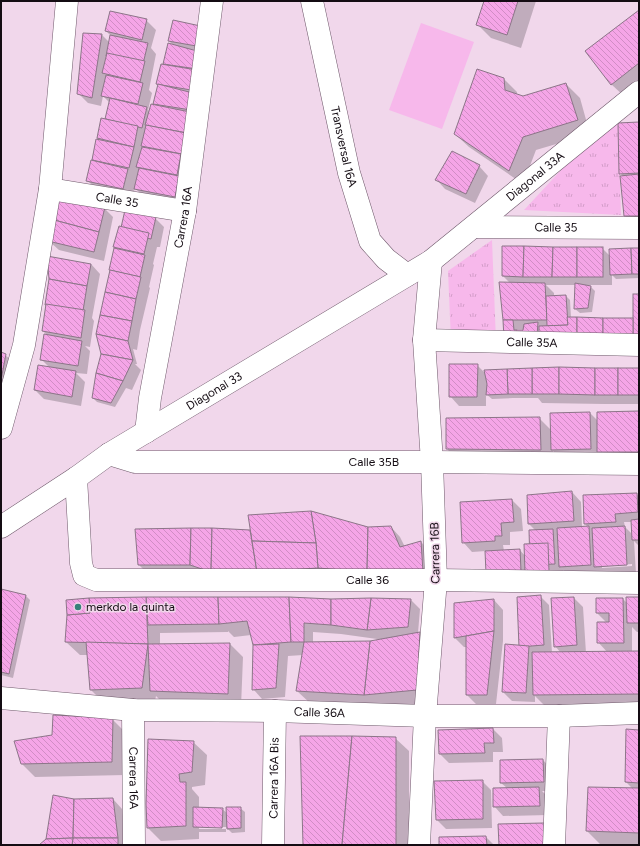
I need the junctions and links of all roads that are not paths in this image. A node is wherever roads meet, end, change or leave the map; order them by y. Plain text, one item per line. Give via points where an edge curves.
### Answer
1 (72, 1) edge
2 (212, 1) edge
3 (312, 1) edge
4 (639, 92) edge
5 (639, 112) edge
6 (613, 113) junction
7 (50, 189) junction
8 (185, 211) junction
9 (474, 227) junction
10 (639, 228) edge
11 (431, 261) junction
12 (407, 275) junction
13 (424, 340) junction
14 (639, 345) edge
15 (1, 428) edge
16 (146, 432) junction
17 (109, 454) junction
18 (432, 462) junction
19 (639, 464) edge
20 (76, 478) junction
21 (1, 527) edge
22 (436, 580) junction
23 (639, 583) edge
24 (1, 698) edge
25 (133, 710) junction
26 (275, 712) junction
27 (639, 713) edge
28 (425, 716) junction
29 (559, 716) junction
30 (134, 845) edge
31 (273, 845) edge
32 (419, 845) edge
33 (554, 845) edge

1 - 7 street
2 - 8 street, Carrera 16A
3 - 12 street, Transversal 16A via 349,174 370,241 386,260
4 - 6 street, Diagonal 33A
5 - 6 street
6 - 9 street, Diagonal 33A
7 - 8 street, Calle 35
7 - 15 street via 24,346
8 - 16 street, Carrera 16A
9 - 10 street, Calle 35
9 - 11 street, Diagonal 33A
11 - 12 street, Diagonal 33
11 - 13 street, Carrera 16B
12 - 16 street, Diagonal 33
13 - 14 street, Calle 35A
13 - 18 street, Carrera 16B
16 - 17 street, Diagonal 33
17 - 18 street, Calle 35B via 135,462
17 - 20 street, Diagonal 33
18 - 19 street, Calle 35B
18 - 22 street, Carrera 16B
20 - 21 street, Diagonal 33
20 - 22 street, Calle 36 via 81,563 84,575 96,580
22 - 23 street, Calle 36
22 - 28 street, Carrera 16B
24 - 25 street, Calle 36A
25 - 26 street, Calle 36A
25 - 30 street, Carrera 16A
26 - 28 street, Calle 36A
26 - 31 street, Carrera 16A Bis
27 - 29 street, Calle 36A
28 - 29 street, Calle 36A
28 - 32 street, Carrera 16B
29 - 33 street

